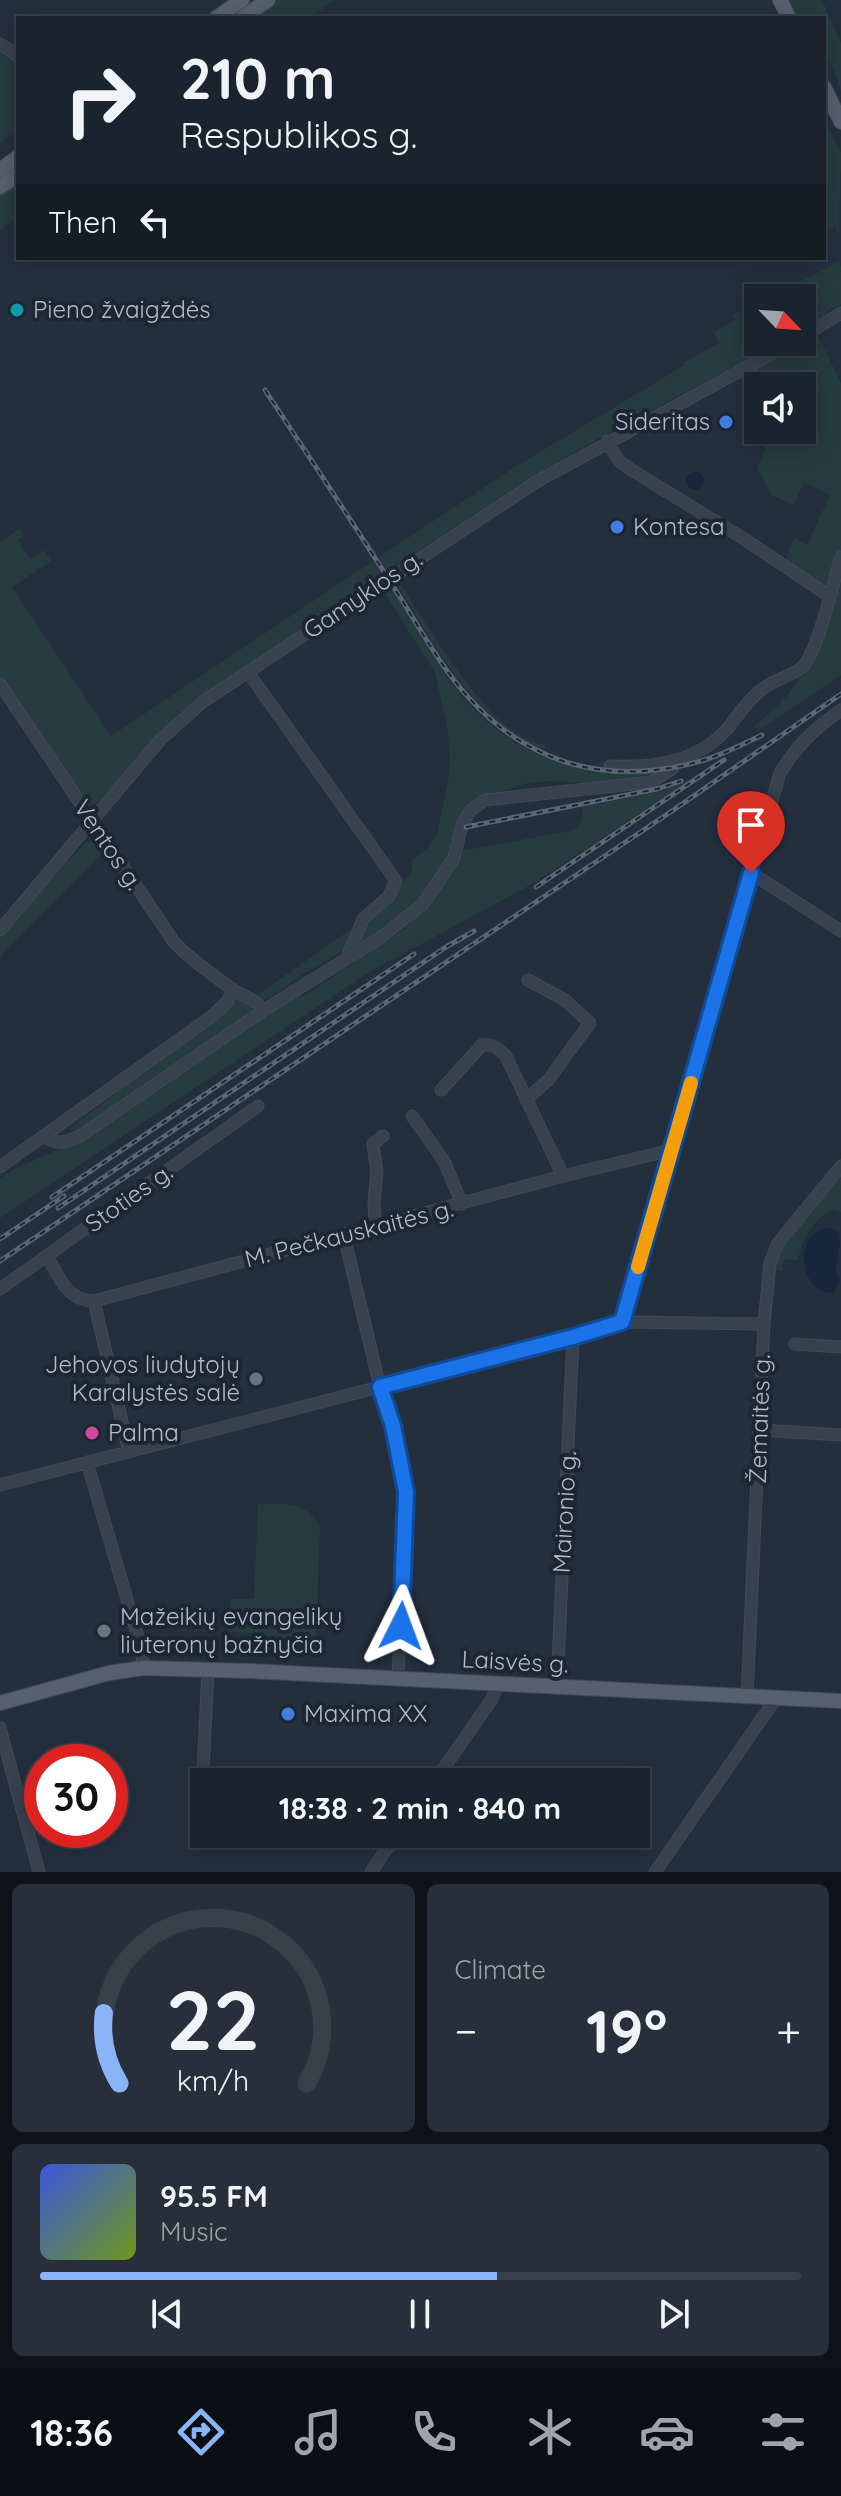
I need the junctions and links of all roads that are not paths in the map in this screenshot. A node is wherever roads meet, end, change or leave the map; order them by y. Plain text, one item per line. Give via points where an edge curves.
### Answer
1 (242, 0) edge
2 (268, 0) edge
3 (219, 16) edge
4 (245, 16) edge
5 (826, 91) edge
6 (841, 122) edge
7 (841, 313) edge
8 (841, 320) edge
9 (821, 327) junction
10 (816, 330) edge
11 (767, 356) edge
12 (607, 441) junction
13 (841, 557) edge
14 (829, 596) junction
15 (248, 672) junction
16 (0, 684) edge
17 (841, 710) edge
18 (672, 763) junction
19 (610, 766) dead end
20 (92, 819) junction
21 (751, 873) junction
22 (0, 930) edge
23 (841, 931) edge
24 (347, 958) junction
25 (528, 980) dead end
26 (233, 989) junction
27 (264, 1010) junction
28 (441, 1090) dead end
29 (526, 1100) junction
30 (258, 1106) dead end
31 (412, 1116) dead end
32 (44, 1136) junction
33 (383, 1136) dead end
34 (672, 1150) junction
35 (841, 1166) edge
36 (0, 1167) edge
37 (563, 1176) junction
38 (462, 1204) junction
39 (375, 1227) junction
40 (344, 1236) junction
41 (47, 1256) junction
42 (0, 1289) edge
43 (94, 1301) junction
44 (622, 1322) junction
45 (764, 1324) junction
46 (573, 1337) junction
47 (795, 1344) dead end
48 (841, 1347) edge
49 (380, 1387) junction
50 (760, 1430) junction
51 (841, 1435) edge
52 (129, 1452) junction
53 (87, 1462) junction
54 (0, 1485) edge
55 (143, 1668) junction
56 (208, 1670) junction
57 (398, 1679) junction
58 (498, 1683) junction
59 (557, 1686) junction
60 (747, 1696) junction
61 (777, 1697) junction
62 (841, 1701) edge
63 (0, 1703) edge
64 (0, 1728) edge
65 (203, 1768) edge
66 (444, 1768) edge
67 (387, 1848) edge
68 (39, 1872) edge
69 (371, 1872) edge
70 (655, 1872) edge

1 - 3 main road
2 - 4 main road
5 - 6 main road
7 - 9 street
8 - 9 street
9 - 10 street
11 - 12 street, Gamyklos g.
12 - 14 street via 630,469
12 - 15 street, Gamyklos g. via 523,490
13 - 14 street
14 - 18 street via 803,667 758,692 712,744
15 - 20 street, Gamyklos g. via 175,724
15 - 24 street via 396,881 389,896 363,919
16 - 20 street, Ventos g.
17 - 21 street via 806,737 780,773
18 - 19 street
18 - 24 street via 673,768 652,782 485,800 470,811 454,858 423,904
20 - 22 street, Gamyklos g.
20 - 26 street, Ventos g. via 174,942
21 - 23 street
21 - 34 street
24 - 27 street
25 - 29 street via 565,1000 590,1023 549,1079
26 - 27 street, Ventos g.
26 - 32 street via 211,1017
27 - 32 street via 80,1136 53,1142
28 - 29 street via 482,1045 492,1044 506,1056
29 - 37 street
30 - 41 street, Stoties g.
31 - 38 street via 444,1161
32 - 36 street
33 - 39 street via 373,1144
34 - 37 street, M. Pečkauskaitės g.
34 - 44 street
35 - 45 street, Žemaitės g. via 778,1243 770,1263
37 - 38 street, M. Pečkauskaitės g.
38 - 39 street, M. Pečkauskaitės g.
39 - 40 street, M. Pečkauskaitės g.
40 - 43 street, M. Pečkauskaitės g.
40 - 49 street
41 - 42 street, Stoties g.
41 - 43 street via 68,1292
43 - 52 street
44 - 45 street
44 - 46 street
45 - 50 street, Žemaitės g.
46 - 49 street
46 - 59 street, Maironio g.
47 - 48 street
49 - 52 street
49 - 57 street via 406,1492
50 - 51 street
50 - 60 street, Žemaitės g.
52 - 53 street
53 - 54 street
53 - 55 street
55 - 56 main road, Laisvės g.
55 - 63 main road, Laisvės g.
56 - 57 main road, Laisvės g.
56 - 65 street
57 - 58 main road, Laisvės g.
58 - 59 main road, Laisvės g.
58 - 66 street
59 - 60 main road, Laisvės g.
60 - 61 main road, Laisvės g.
61 - 62 main road, Laisvės g.
61 - 70 street
64 - 68 street
67 - 69 street

